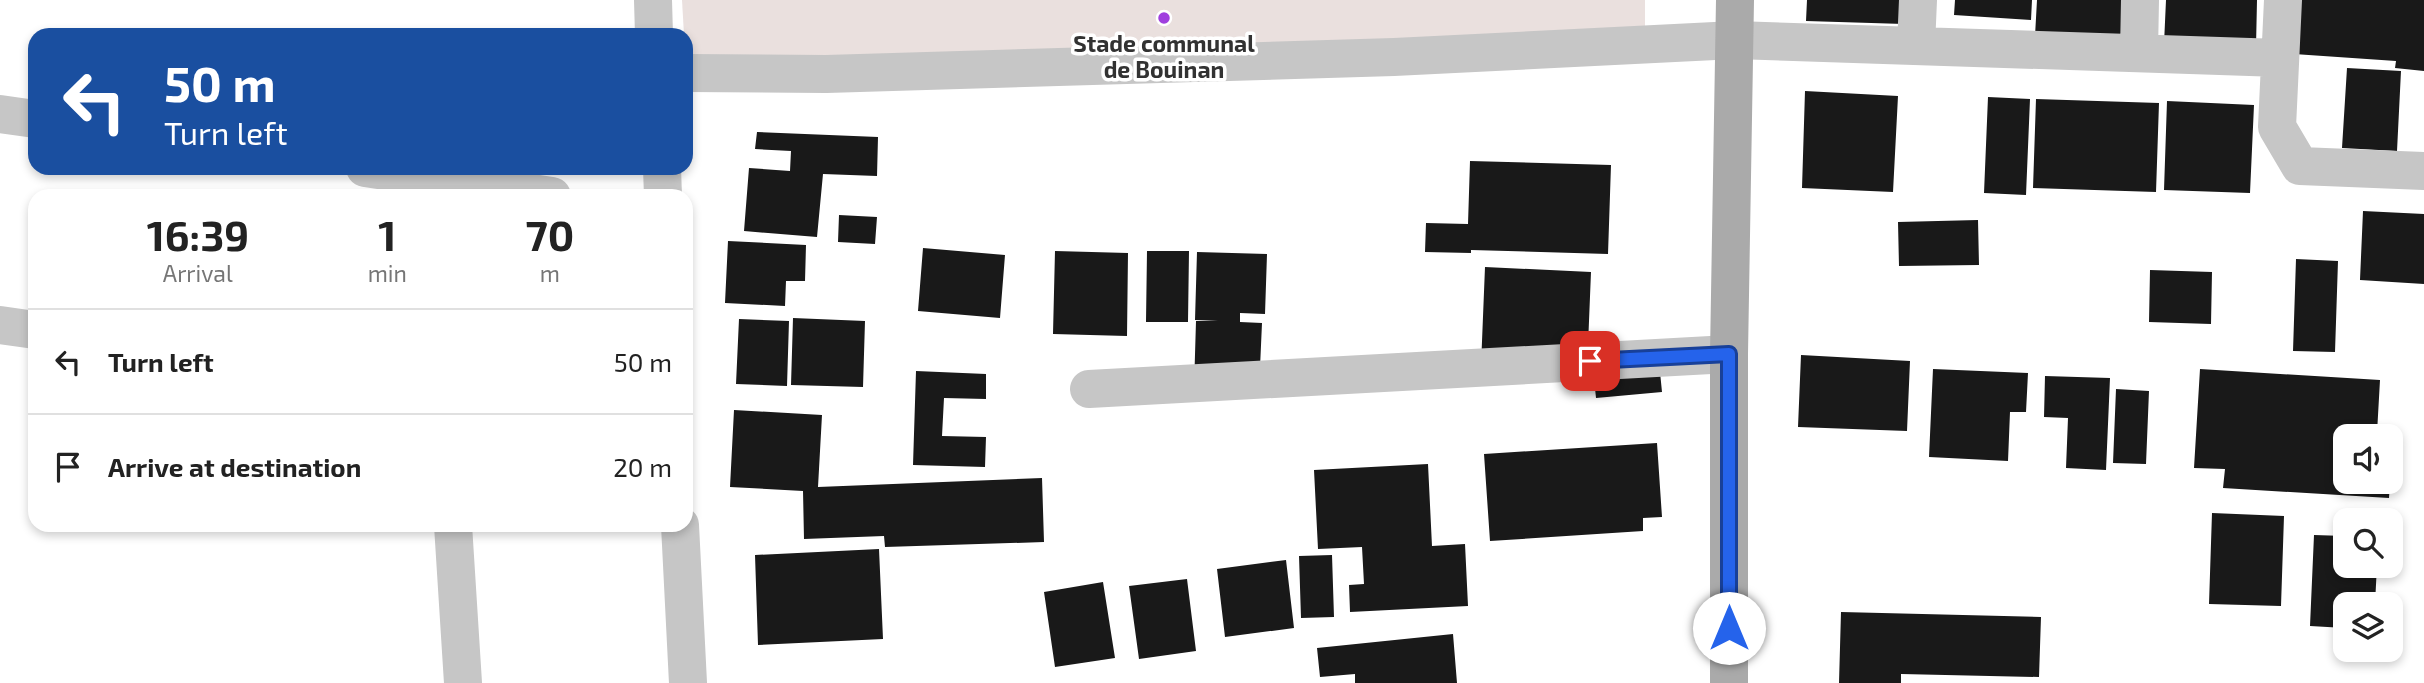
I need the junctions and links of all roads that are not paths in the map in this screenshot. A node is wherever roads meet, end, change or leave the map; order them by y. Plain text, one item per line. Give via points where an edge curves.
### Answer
1 (653, 0) edge
2 (1735, 0) edge
3 (1918, 0) edge
4 (2140, 0) edge
5 (2283, 0) edge
6 (654, 28) edge
7 (1734, 40) junction
8 (1916, 46) junction
9 (2139, 53) junction
10 (2280, 58) junction
11 (693, 73) edge
12 (0, 114) edge
13 (28, 118) edge
14 (2424, 171) edge
15 (412, 175) edge
16 (505, 189) edge
17 (0, 325) edge
18 (28, 329) edge
19 (1729, 354) junction
20 (1089, 389) dead end
21 (453, 532) edge
22 (680, 532) edge
23 (463, 683) edge
24 (688, 683) edge
25 (1729, 683) edge

1 - 6 street
2 - 7 main road
3 - 8 street
4 - 9 street
5 - 10 street
7 - 8 street
7 - 11 street via 1269,61 826,74
7 - 19 main road
8 - 9 street
9 - 10 street
10 - 14 street via 2277,127 2300,166
12 - 13 street
15 - 16 street
17 - 18 street
19 - 20 street
19 - 25 main road
21 - 23 street
22 - 24 street

